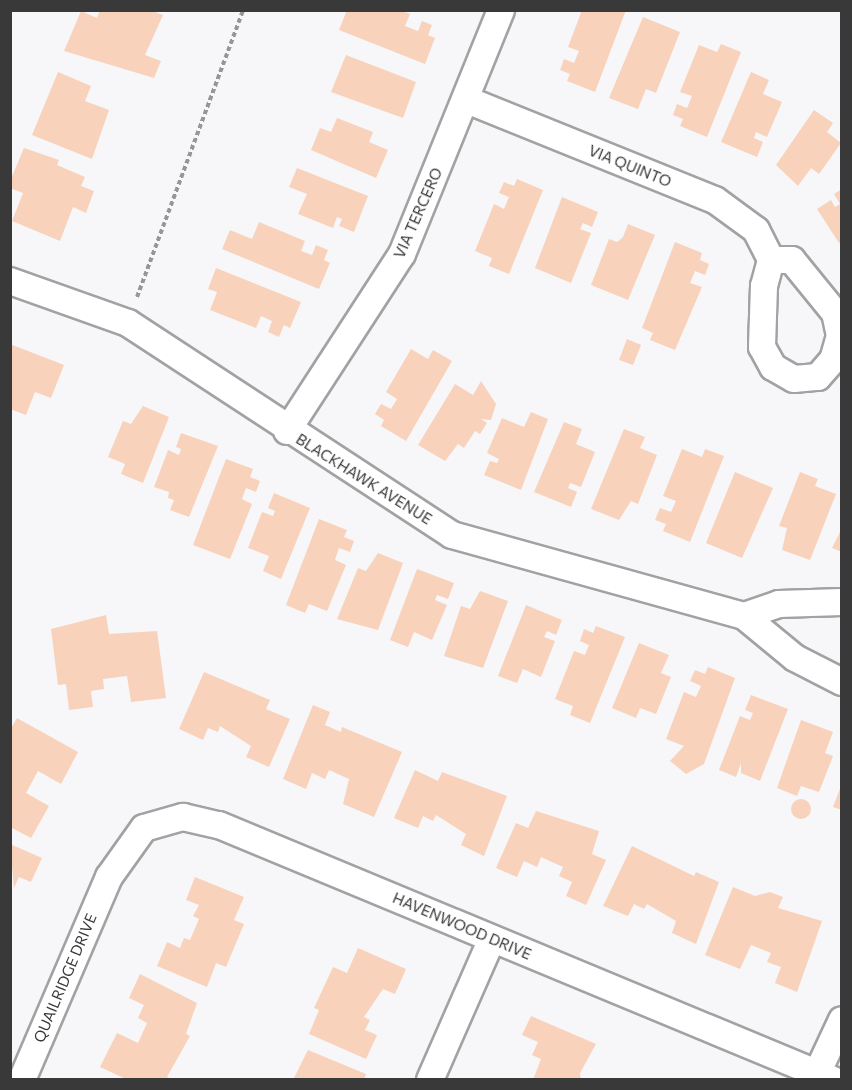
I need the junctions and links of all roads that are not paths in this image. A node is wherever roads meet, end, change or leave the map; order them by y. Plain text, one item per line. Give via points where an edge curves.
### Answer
1 (501, 10) edge
2 (467, 100) junction
3 (771, 260) dead end
4 (10, 281) edge
5 (287, 431) junction
6 (842, 602) edge
7 (744, 616) junction
8 (842, 682) edge
9 (109, 877) joint
10 (492, 939) junction
11 (842, 1020) edge
12 (821, 1077) edge
13 (22, 1080) edge
14 (430, 1080) edge

1 - 2 street, VIA TERCERO
2 - 3 street, VIA QUINTO via 714,200 756,230
2 - 5 street, VIA TERCERO via 402,254
4 - 5 street, BLACKHAWK AVENUE via 128,323
5 - 7 street, BLACKHAWK AVENUE via 452,535
6 - 7 street via 778,604
7 - 8 street, BLACKHAWK AVENUE via 795,658
9 - 10 street, HAVENWOOD DRIVE via 144,828 183,817 219,825
9 - 13 street, QUAILRIDGE DRIVE
10 - 12 street, HAVENWOOD DRIVE
10 - 14 street
11 - 12 street

